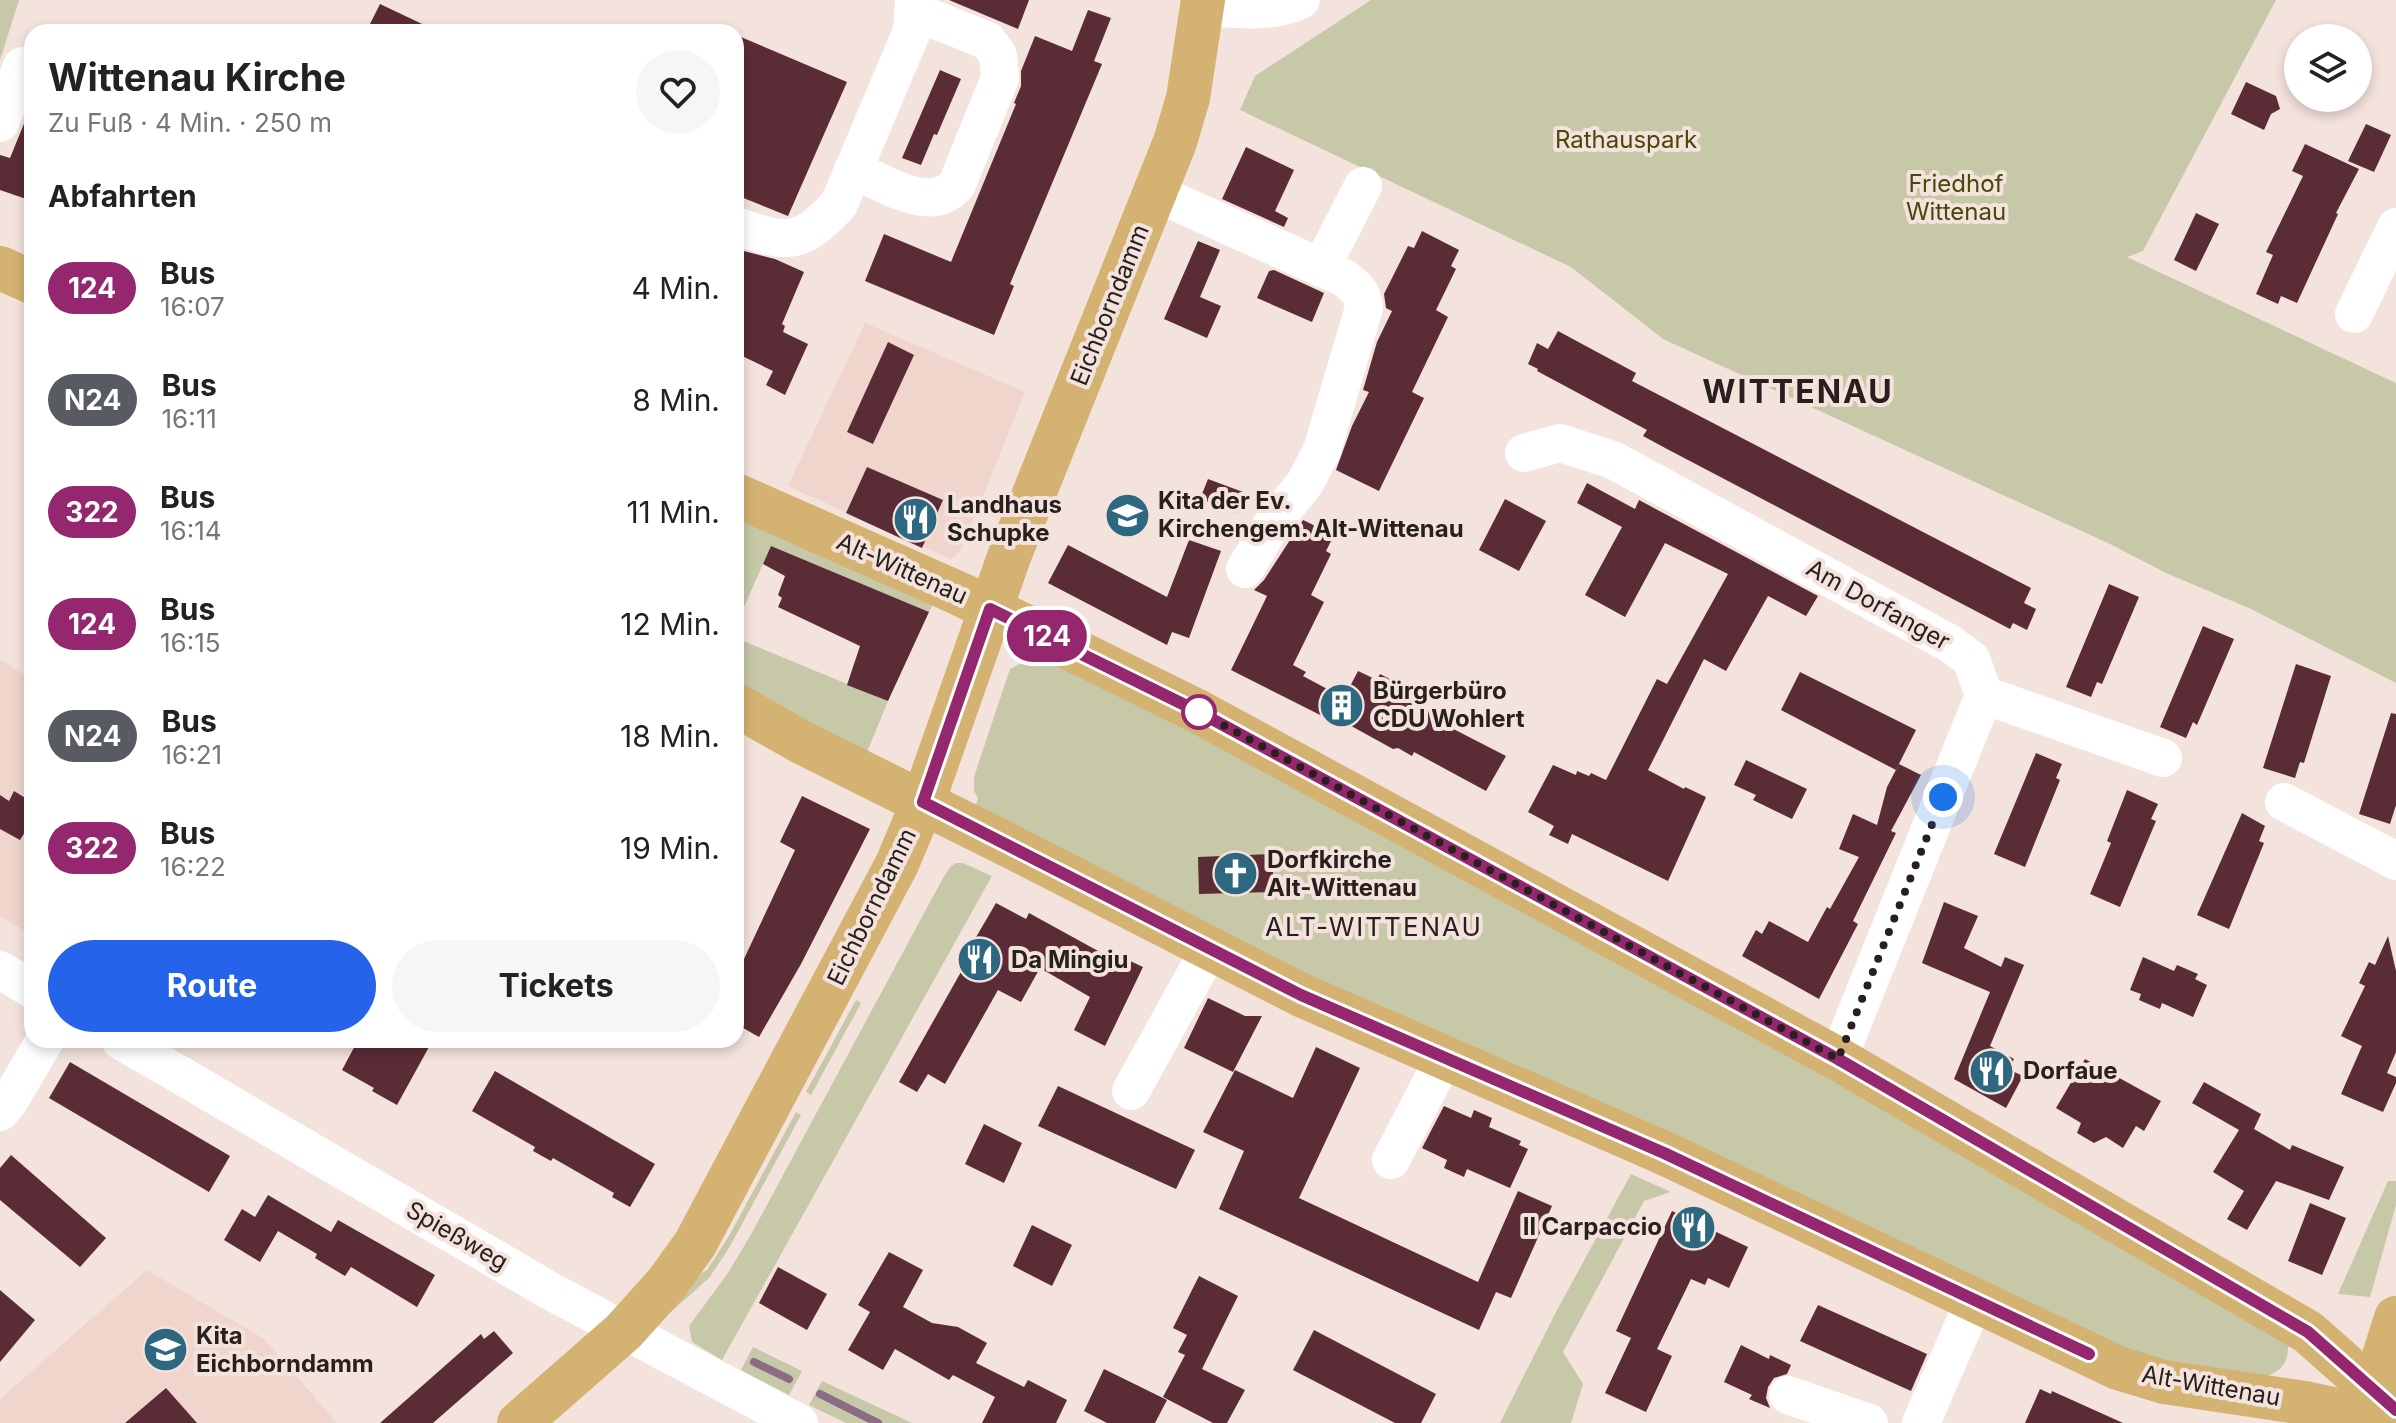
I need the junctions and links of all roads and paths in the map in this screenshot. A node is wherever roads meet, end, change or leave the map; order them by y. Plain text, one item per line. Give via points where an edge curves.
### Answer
1 (1301, 0) edge
2 (1203, 4) edge
3 (914, 6) edge
4 (22, 66) dead end
5 (0, 123) edge
6 (853, 170) junction
7 (1363, 186) dead end
8 (1156, 193) junction
9 (2396, 227) edge
10 (744, 229) edge
11 (0, 268) edge
12 (1321, 268) junction
13 (24, 278) edge
14 (2354, 314) dead end
15 (1524, 453) dead end
16 (744, 499) edge
17 (1245, 569) dead end
18 (990, 609) junction
19 (1984, 695) junction
20 (744, 710) edge
21 (2163, 758) dead end
22 (923, 802) junction
23 (2284, 802) dead end
24 (2396, 861) edge
25 (1210, 948) junction
26 (0, 970) edge
27 (24, 984) edge
28 (40, 1048) edge
29 (134, 1048) edge
30 (1444, 1058) junction
31 (1838, 1059) junction
32 (1131, 1091) dead end
33 (0, 1112) edge
34 (1391, 1160) dead end
35 (1975, 1299) junction
36 (2396, 1318) edge
37 (624, 1331) junction
38 (2308, 1332) junction
39 (1788, 1395) dead end
40 (2275, 1399) junction
41 (2378, 1412) edge
42 (519, 1423) edge
43 (799, 1423) edge
44 (1869, 1423) edge
45 (1921, 1423) edge

1 - 2 street via 1245,10
2 - 8 main road, Eichborndamm via 1188,98
3 - 6 street via 912,31
3 - 6 street via 988,41 998,55 1000,78 949,193 941,198 916,196
4 - 5 street
6 - 10 street via 839,204 804,236 768,237
7 - 12 street
8 - 12 street
8 - 18 main road, Eichborndamm
9 - 14 street
11 - 13 main road
12 - 17 street via 1356,287 1364,308 1322,450
15 - 19 street, Am Dorfanger via 1560,443 1613,460 1949,643 1971,659
16 - 18 main road, Alt-Wittenau
18 - 22 main road, Eichborndamm
18 - 31 main road, Alt-Wittenau via 1199,712
19 - 21 street
19 - 31 street
20 - 22 main road, Alt-Wittenau
22 - 25 main road, Alt-Wittenau
22 - 37 main road, Eichborndamm via 891,876 717,1206 667,1283
23 - 24 street
25 - 30 main road, Alt-Wittenau
25 - 32 street
26 - 27 street
28 - 33 street
29 - 37 street, Spießweg
30 - 34 street
30 - 35 main road, Alt-Wittenau via 1664,1153
31 - 38 main road, Alt-Wittenau
35 - 40 main road, Alt-Wittenau via 2118,1368 2164,1382
35 - 45 street
36 - 41 main road
37 - 42 main road, Eichborndamm
37 - 43 street, Spießweg
38 - 40 main road via 2293,1379
38 - 41 main road, Alt-Wittenau
39 - 44 street
40 - 41 main road, Alt-Wittenau

